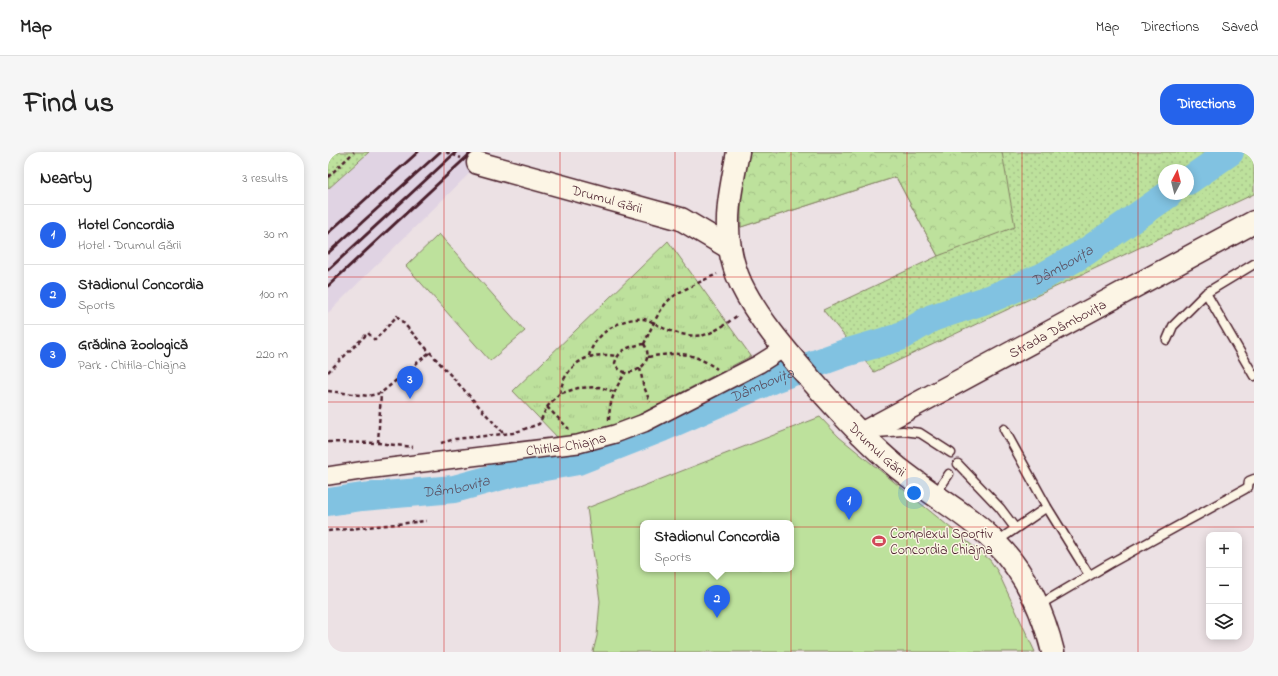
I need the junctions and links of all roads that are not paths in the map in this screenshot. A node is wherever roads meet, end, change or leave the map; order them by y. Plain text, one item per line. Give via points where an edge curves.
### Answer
1 (738, 152) edge
2 (478, 163) dead end
3 (1254, 222) edge
4 (732, 257) junction
5 (1254, 264) edge
6 (1206, 293) junction
7 (1167, 340) dead end
8 (786, 350) junction
9 (1254, 376) edge
10 (1004, 428) dead end
11 (861, 434) junction
12 (951, 453) dead end
13 (958, 464) dead end
14 (949, 474) dead end
15 (328, 476) edge
16 (1254, 479) edge
17 (934, 495) junction
18 (1047, 507) junction
19 (1015, 528) junction
20 (996, 542) junction
21 (1089, 575) junction
22 (1038, 606) junction
23 (1053, 652) edge

1 - 4 main road, Drumul Gării via 728,213
2 - 4 main road, Drumul Gării via 682,219
3 - 11 main road, Strada Dâmbovița
4 - 8 main road, Drumul Gării via 741,284
5 - 6 lane
6 - 7 lane via 1173,326
6 - 9 lane
8 - 11 main road, Drumul Gării
8 - 15 street, Chitila-Chiajna via 644,423 599,439 578,444
10 - 18 lane
11 - 12 lane via 903,431 920,433
11 - 17 main road, Drumul Gării via 885,457
13 - 19 lane via 1000,508
14 - 17 lane
16 - 21 lane via 1245,489
17 - 20 main road, Drumul Gării
18 - 19 lane
18 - 21 lane
19 - 20 lane
20 - 22 main road, Drumul Gării via 1030,588
21 - 22 lane
22 - 23 main road, Drumul Gării

